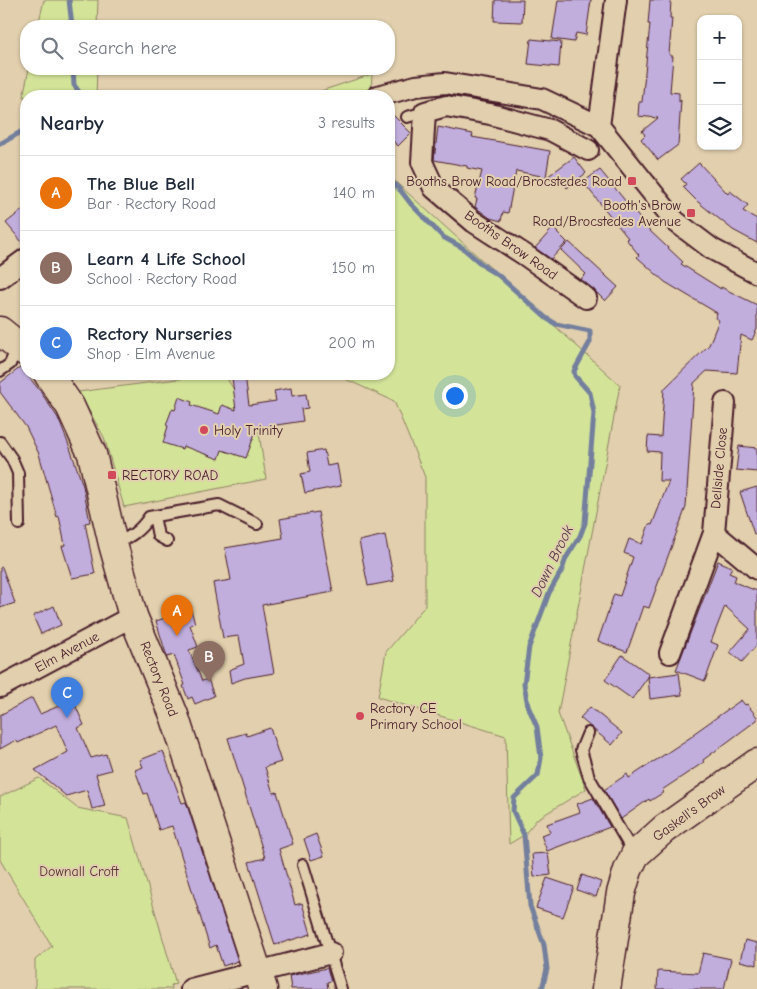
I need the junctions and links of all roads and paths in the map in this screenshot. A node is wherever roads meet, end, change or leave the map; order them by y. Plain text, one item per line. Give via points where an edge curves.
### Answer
1 (616, 0) edge
2 (494, 90) junction
3 (395, 92) edge
4 (490, 114) junction
5 (599, 126) junction
6 (588, 150) dead end
7 (20, 263) edge
8 (757, 272) edge
9 (0, 278) edge
10 (586, 298) dead end
11 (15, 342) edge
12 (0, 371) edge
13 (52, 380) edge
14 (725, 403) dead end
15 (0, 442) edge
16 (154, 516) junction
17 (19, 524) dead end
18 (256, 524) dead end
19 (714, 533) junction
20 (167, 541) dead end
21 (113, 544) junction
22 (757, 569) edge
23 (134, 616) junction
24 (670, 653) dead end
25 (0, 687) edge
26 (588, 734) dead end
27 (757, 763) edge
28 (631, 862) junction
29 (303, 865) dead end
30 (331, 952) junction
31 (261, 980) edge
32 (191, 989) edge
33 (341, 989) edge
34 (606, 989) edge

1 - 5 street
2 - 3 street via 445,83
2 - 4 street
2 - 5 street via 542,99
4 - 6 street, Booths Brow Road via 550,130
4 - 10 street, Booths Brow Road via 446,106 416,114 422,162 434,188 474,222
5 - 8 street via 676,222 712,249
7 - 9 street
11 - 12 lane via 10,364
13 - 21 street, Rectory Road via 70,406 92,454
14 - 19 street, Dellside Close
15 - 17 lane via 18,473
16 - 18 lane via 219,506
16 - 20 lane via 158,536
16 - 21 lane via 126,539
19 - 22 street
19 - 24 street, Dellside Close
21 - 23 street, Rectory Road
23 - 25 street, Elm Avenue
23 - 31 street, Rectory Road via 151,670 174,715
26 - 28 lane via 581,750 589,777
27 - 28 street, Gaskell's Brow via 664,829
28 - 34 street via 622,893
29 - 30 lane
30 - 31 street
30 - 33 lane
31 - 32 street

